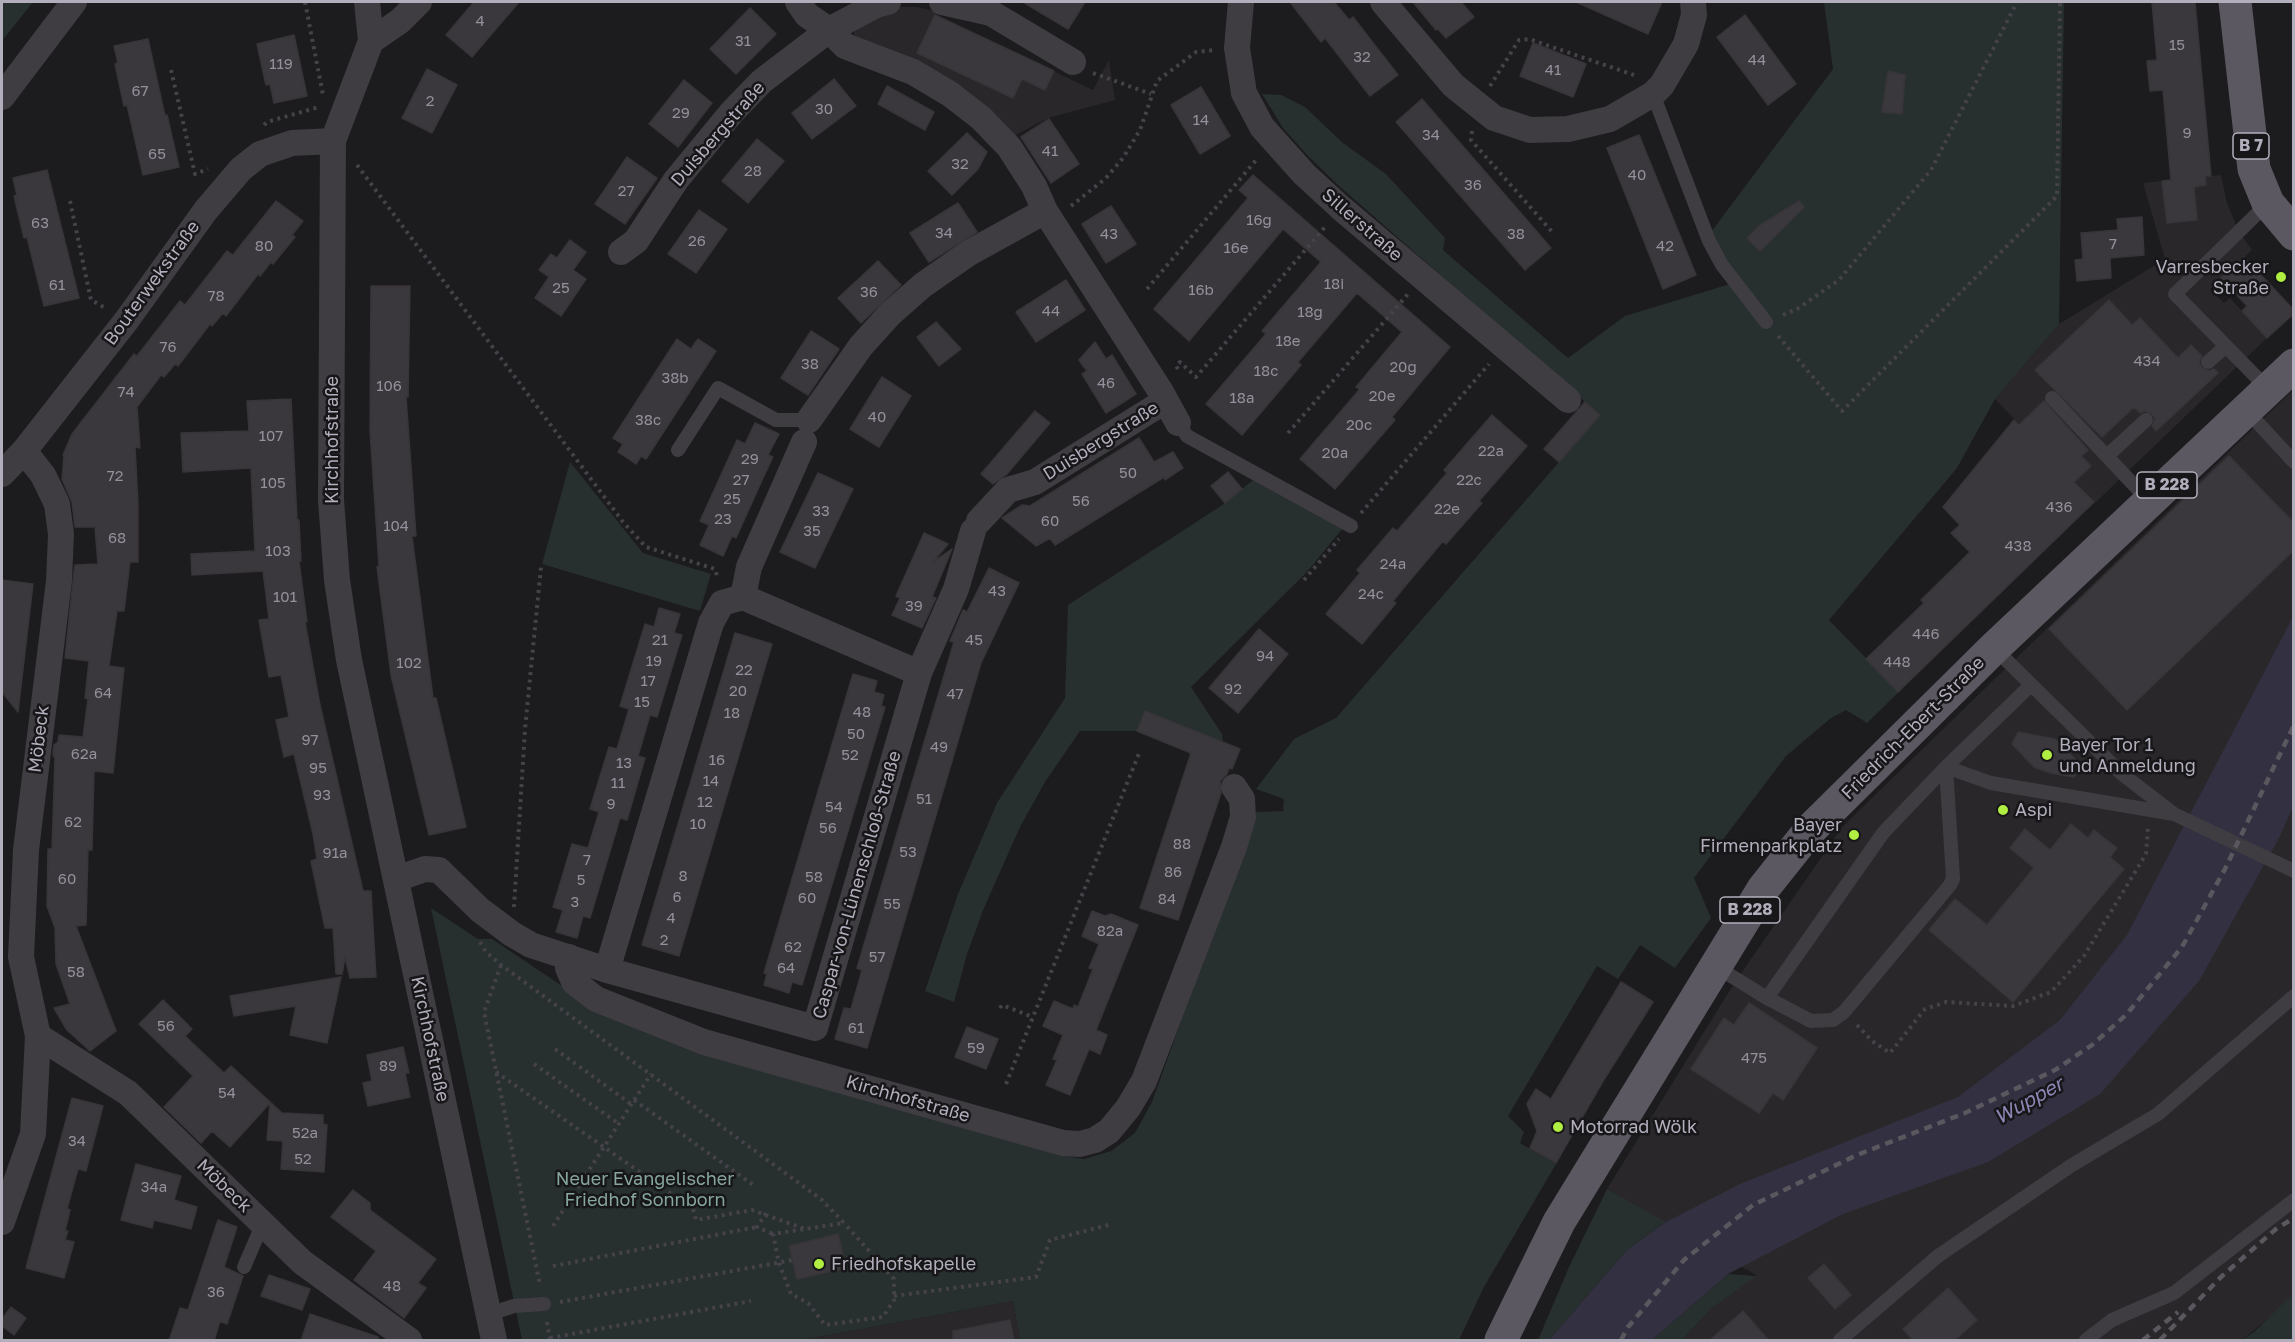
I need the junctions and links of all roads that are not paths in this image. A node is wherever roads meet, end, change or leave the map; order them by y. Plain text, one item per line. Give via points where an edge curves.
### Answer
1 (74, 2) edge
2 (367, 2) edge
3 (419, 2) edge
4 (798, 2) edge
5 (888, 2) edge
6 (942, 2) edge
7 (1241, 2) edge
8 (1383, 2) edge
9 (1692, 2) edge
10 (2235, 2) edge
11 (829, 30) junction
12 (370, 41) junction
13 (1073, 62) road end
14 (1653, 94) junction
15 (2, 97) edge
16 (333, 141) junction
17 (2268, 203) junction
18 (1048, 217) junction
19 (2294, 234) edge
20 (621, 252) dead end
21 (1766, 322) road end
22 (2226, 346) junction
23 (2208, 363) dead end
24 (2294, 365) edge
25 (2052, 398) dead end
26 (1568, 400) dead end
27 (2257, 400) junction
28 (1165, 401) junction
29 (2146, 420) dead end
30 (1178, 423) joint
31 (807, 431) junction
32 (678, 450) dead end
33 (24, 451) junction
34 (2107, 456) junction
35 (2294, 462) edge
36 (2, 474) edge
37 (2149, 501) junction
38 (1351, 525) dead end
39 (976, 526) joint
40 (733, 600) junction
41 (1994, 648) junction
42 (919, 673) junction
43 (2031, 685) junction
44 (1946, 767) junction
45 (1234, 787) dead end
46 (2174, 814) junction
47 (2294, 871) edge
48 (396, 879) junction
49 (569, 957) junction
50 (1715, 966) junction
51 (607, 970) junction
52 (2294, 996) edge
53 (1767, 998) junction
54 (38, 1036) junction
55 (2294, 1200) edge
56 (2, 1222) edge
57 (262, 1223) junction
58 (244, 1267) dead end
59 (544, 1304) road end
60 (489, 1314) junction
61 (409, 1341) edge
62 (494, 1341) edge
63 (1501, 1341) edge
64 (1840, 1341) edge
65 (2086, 1341) edge

1 - 15 street
2 - 12 street, Kirchhofstraße
3 - 12 street via 400,21
4 - 11 street, Duisbergstraße via 807,15
5 - 11 street, Duisbergstraße
6 - 13 street via 991,13
7 - 26 street, Sillerstraße via 1237,48 1244,93 1262,127 1341,208
8 - 14 street via 1453,85 1494,118 1530,130 1568,129 1610,119
9 - 14 street via 1694,15 1686,44
10 - 17 main road, B 7 via 2254,169
11 - 18 street, Duisbergstraße via 845,46 913,72 981,118 1009,147
11 - 20 street, Duisbergstraße via 762,81 732,112 676,180 636,241
12 - 16 street, Kirchhofstraße
14 - 21 lane via 1709,241 1722,265
16 - 33 street, Bouterwekstraße via 292,143 260,154 241,169
16 - 48 street, Kirchhofstraße via 332,500 337,580 349,660
17 - 19 main road, B 7
17 - 22 lane via 2175,294
18 - 28 street, Duisbergstraße
18 - 31 street via 969,253 906,299 861,346
22 - 23 lane
22 - 27 lane
24 - 27 main road, Friedrich-Ebert-Straße / B 228
25 - 34 lane
27 - 35 lane
27 - 37 main road, Friedrich-Ebert-Straße / B 228
28 - 30 street, Duisbergstraße
28 - 39 street, Duisbergstraße via 1035,482 1008,490
29 - 34 lane
30 - 38 lane via 1187,436
31 - 32 lane via 776,420 718,388
31 - 40 street
33 - 36 street, Bouterwekstraße
33 - 54 street, Möbeck via 43,475 57,504 61,534 24,886 21,957
34 - 37 lane
37 - 41 main road, Friedrich-Ebert-Straße / B 228
39 - 42 street, Caspar-von-Lünenschloß-Straße via 956,589
40 - 42 street
40 - 51 street via 711,623
41 - 43 lane
41 - 50 main road, Friedrich-Ebert-Straße / B 228 via 1810,830 1763,889
42 - 51 street, Caspar-von-Lünenschloß-Straße via 815,1028
43 - 44 lane
43 - 46 lane via 2122,774
44 - 46 lane via 1991,783
44 - 53 lane via 1883,834
44 - 53 lane via 1953,879 1844,1012 1833,1020 1811,1021
45 - 49 street, Kirchhofstraße via 1242,799 1243,817 1234,847 1144,1081 1109,1131 1080,1144 1063,1143 704,1041 596,999 574,982 568,968
46 - 47 lane
48 - 49 street via 425,869 439,870 480,910 512,934 531,945
48 - 60 street, Kirchhofstraße
49 - 51 street, Caspar-von-Lünenschloß-Straße
50 - 53 lane
50 - 63 main road, Friedrich-Ebert-Straße / B 228 via 1559,1222
52 - 64 lane via 2158,1114 2072,1165 1938,1256
54 - 56 street, Möbeck via 33,1134
54 - 57 street, Möbeck via 128,1093
55 - 65 lane via 2174,1293 2112,1320
57 - 58 lane
57 - 61 street, Möbeck via 302,1262
59 - 60 lane via 514,1306
60 - 62 street, Kirchhofstraße

